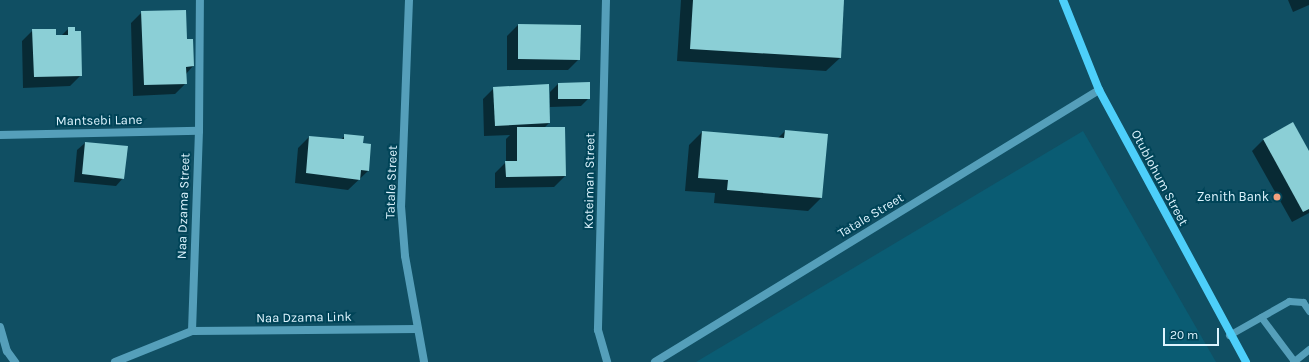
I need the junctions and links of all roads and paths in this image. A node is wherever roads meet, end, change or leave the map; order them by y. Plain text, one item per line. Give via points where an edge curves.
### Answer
1 (200, 0) edge
2 (409, 0) edge
3 (606, 0) edge
4 (1063, 0) edge
5 (1099, 90) junction
6 (199, 131) junction
7 (0, 135) edge
8 (1309, 311) edge
9 (1261, 317) junction
10 (0, 327) edge
11 (417, 329) junction
12 (192, 331) junction
13 (1229, 335) junction
14 (1309, 349) edge
15 (1293, 361) edge
16 (15, 362) edge
17 (116, 362) edge
18 (424, 362) edge
19 (607, 362) edge
20 (655, 362) edge
21 (1246, 362) edge

1 - 6 street, Naa Dzama Street
2 - 11 street, Tatale Street via 401,206 405,256
3 - 19 street, Koteiman Street via 598,330
4 - 5 street, Otublohum Street
5 - 13 street, Otublohum Street
5 - 20 street, Tatale Street
6 - 7 street, Mantsebi Lane
6 - 12 street, Naa Dzama Street
8 - 9 lane via 1303,302 1289,301
9 - 13 lane
9 - 15 lane
10 - 16 street via 7,351
11 - 12 street, Naa Dzama Link
11 - 18 street, Tatale Street
12 - 17 street
13 - 21 street, Otublohum Street
14 - 15 lane

